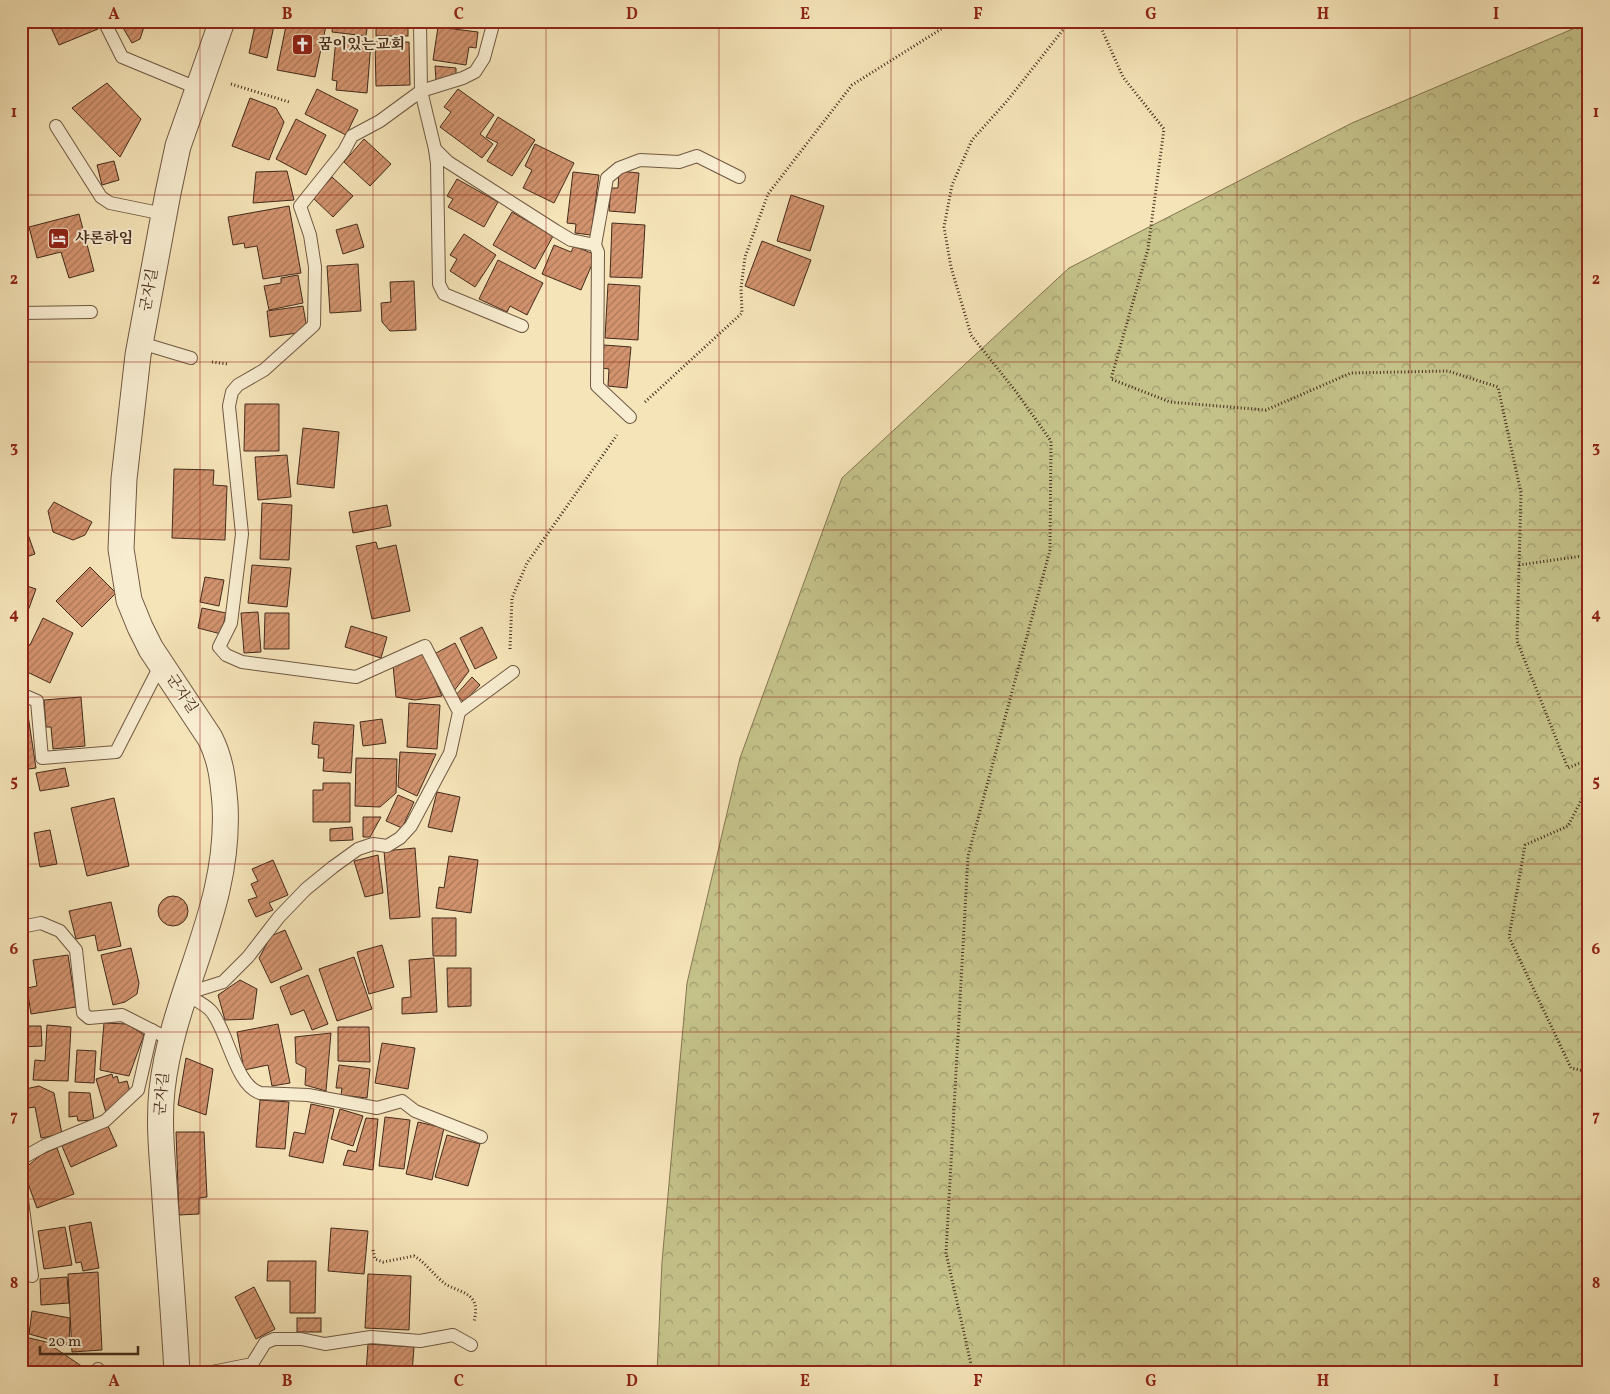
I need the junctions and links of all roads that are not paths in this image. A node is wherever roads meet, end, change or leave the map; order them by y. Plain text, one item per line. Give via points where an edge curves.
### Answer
1 (104, 21) edge
2 (222, 21) edge
3 (420, 21) edge
4 (494, 21) edge
5 (200, 81) junction
6 (421, 91) junction
7 (56, 126) dead end
8 (435, 150) junction
9 (739, 177) dead end
10 (164, 214) junction
11 (595, 245) junction
12 (91, 312) dead end
13 (21, 313) edge
14 (522, 326) dead end
15 (140, 343) junction
16 (191, 358) dead end
17 (630, 417) road end
18 (161, 664) junction
19 (512, 672) road end
20 (21, 694) edge
21 (459, 712) junction
22 (21, 927) edge
23 (185, 994) junction
24 (162, 1035) junction
25 (480, 1137) dead end
26 (21, 1160) edge
27 (21, 1193) edge
28 (32, 1276) dead end
29 (470, 1345) road end
30 (256, 1368) edge
31 (177, 1373) edge
32 (207, 1373) edge

1 - 5 lane via 122,57
2 - 5 street, 군자길
3 - 6 lane
4 - 6 lane via 484,58 475,72
5 - 10 street, 군자길 via 178,146
6 - 8 lane
6 - 21 lane via 380,121 352,136 344,152 300,206 310,235 315,267 314,325 264,370 232,392 230,421 242,534 231,623 218,647 226,655 242,662 356,677 426,646
7 - 10 lane via 101,197 110,203
8 - 11 lane via 448,162 571,240
8 - 14 lane via 440,284 444,294
9 - 11 lane via 697,156 679,162 640,160 619,168 607,178
10 - 15 street, 군자길
11 - 17 lane via 598,252 597,386
12 - 13 lane
15 - 16 lane
15 - 18 street, 군자길 via 124,479 121,549 129,600
18 - 20 lane via 116,752 42,758 37,700
18 - 23 street, 군자길 via 210,738 223,778 223,860 206,935
19 - 21 lane
21 - 23 lane via 450,753 411,826 400,838 387,846 373,844 352,854 306,889 223,982
22 - 24 lane via 41,923 60,931 76,950 83,1013 89,1018 122,1015
23 - 24 street, 군자길
23 - 25 lane via 210,1011 226,1038 241,1075 253,1091 308,1095 377,1108 402,1101 415,1111
24 - 26 lane via 138,1090 105,1121 44,1146
24 - 31 street, 군자길 via 161,1121
27 - 28 lane
29 - 30 lane via 453,1335 420,1341 371,1338 325,1344 301,1339 274,1339 266,1343
30 - 32 lane

